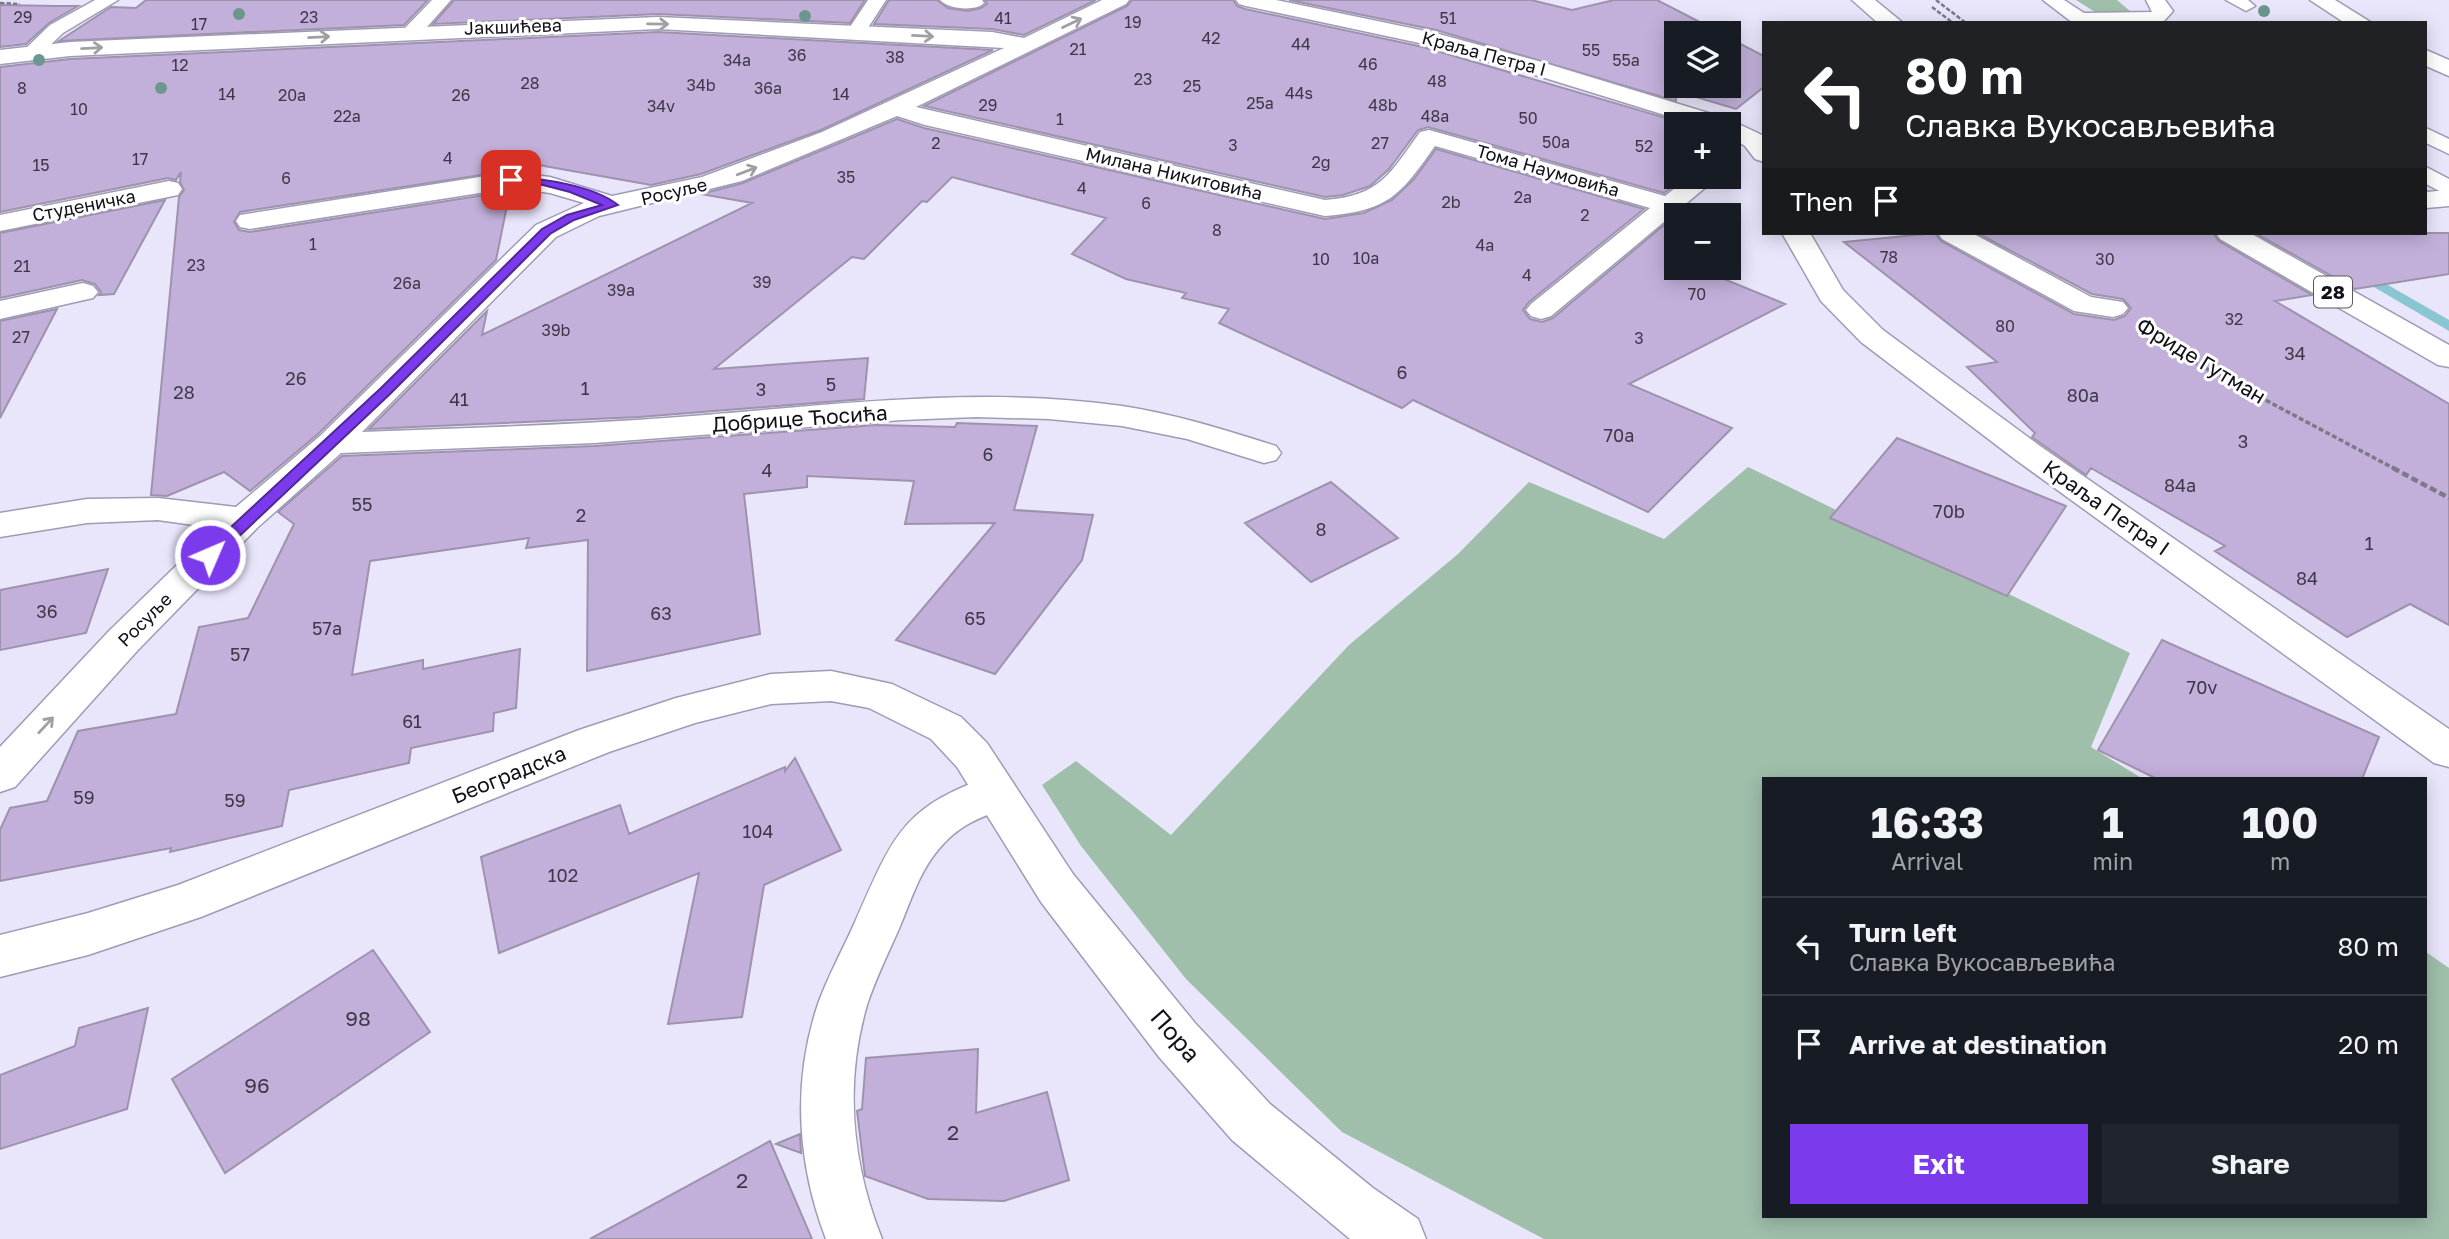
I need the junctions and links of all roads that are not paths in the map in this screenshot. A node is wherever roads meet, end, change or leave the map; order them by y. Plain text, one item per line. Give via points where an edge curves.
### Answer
1 (109, 0) edge
2 (442, 0) edge
3 (617, 0) edge
4 (877, 0) edge
5 (949, 0) edge
6 (1119, 0) edge
7 (1246, 0) edge
8 (1862, 0) edge
9 (2052, 0) edge
10 (2155, 0) edge
11 (2320, 0) edge
12 (975, 3) dead end
13 (1889, 21) edge
14 (2084, 21) edge
15 (2357, 21) edge
16 (590, 24) junction
17 (412, 32) junction
18 (855, 33) junction
19 (1026, 45) junction
20 (31, 53) junction
21 (0, 57) edge
22 (2427, 58) edge
23 (2449, 69) edge
24 (892, 107) junction
25 (1677, 112) edge
26 (1741, 133) edge
27 (2427, 135) edge
28 (1429, 137) joint
29 (1762, 147) edge
30 (2449, 148) edge
31 (2427, 175) edge
32 (169, 189) dead end
33 (1689, 189) edge
34 (2449, 189) edge
35 (2449, 198) edge
36 (2427, 200) edge
37 (1670, 203) edge
38 (1664, 204) edge
39 (612, 205) junction
40 (1664, 208) edge
41 (250, 221) dead end
42 (0, 223) edge
43 (1797, 235) edge
44 (1956, 235) edge
45 (2234, 235) edge
46 (83, 292) dead end
47 (2113, 308) road end
48 (0, 310) edge
49 (1541, 310) dead end
50 (2449, 358) edge
51 (332, 443) junction
52 (1264, 453) dead end
53 (244, 520) junction
54 (0, 525) edge
55 (2449, 751) edge
56 (0, 775) edge
57 (995, 792) junction
58 (0, 956) edge
59 (854, 1239) edge
60 (1398, 1239) edge

1 - 20 lane via 68,23
2 - 17 lane
3 - 16 street
4 - 18 lane
5 - 12 lane
19 -> 6 street, Росуље
7 - 25 street, Краља Петра I via 1427,38
8 - 13 street
9 - 14 lane
10 - 14 lane via 2164,11 2157,17
11 - 15 street
16 - 17 street, Јакшићева
16 -> 18 street, Јакшићева
20 -> 17 street, Јакшићева
18 -> 19 street, Јакшићева via 992,39
19 - 24 street, Росуље
20 - 21 street, Јакшићева
22 - 23 street
24 - 28 street, Милана Никитовића via 1325,208 1351,208 1390,190
39 -> 24 street, Росуље via 730,177
26 - 29 street
27 - 30 lane
28 - 38 street, Тома Наумовића
31 - 34 lane
32 - 42 street, Студеничка
33 - 37 street
35 - 36 street
39 - 41 street via 554,184 511,180
39 - 51 street, Росуље via 570,217 546,231
40 - 49 street
43 - 55 street, Краља Петра I via 1831,295 1872,335 2028,453
44 - 47 street, Фриде Гутман via 2084,305
45 - 50 street, 28
46 - 48 street
51 - 52 street, Добрице Ћосића via 533,436 1017,407 1111,414 1220,436
51 - 53 street, Росуље
53 - 54 street via 158,509 87,511
56 -> 53 street, Росуље
57 - 58 street, Београдска via 972,755 946,727 916,711 878,695 831,686 771,689 594,741 185,903
57 - 59 street via 938,820 919,840 902,865 843,1005 829,1068 828,1138 843,1214
57 - 60 street, Пора via 1057,888 1177,1040 1251,1122 1353,1208

